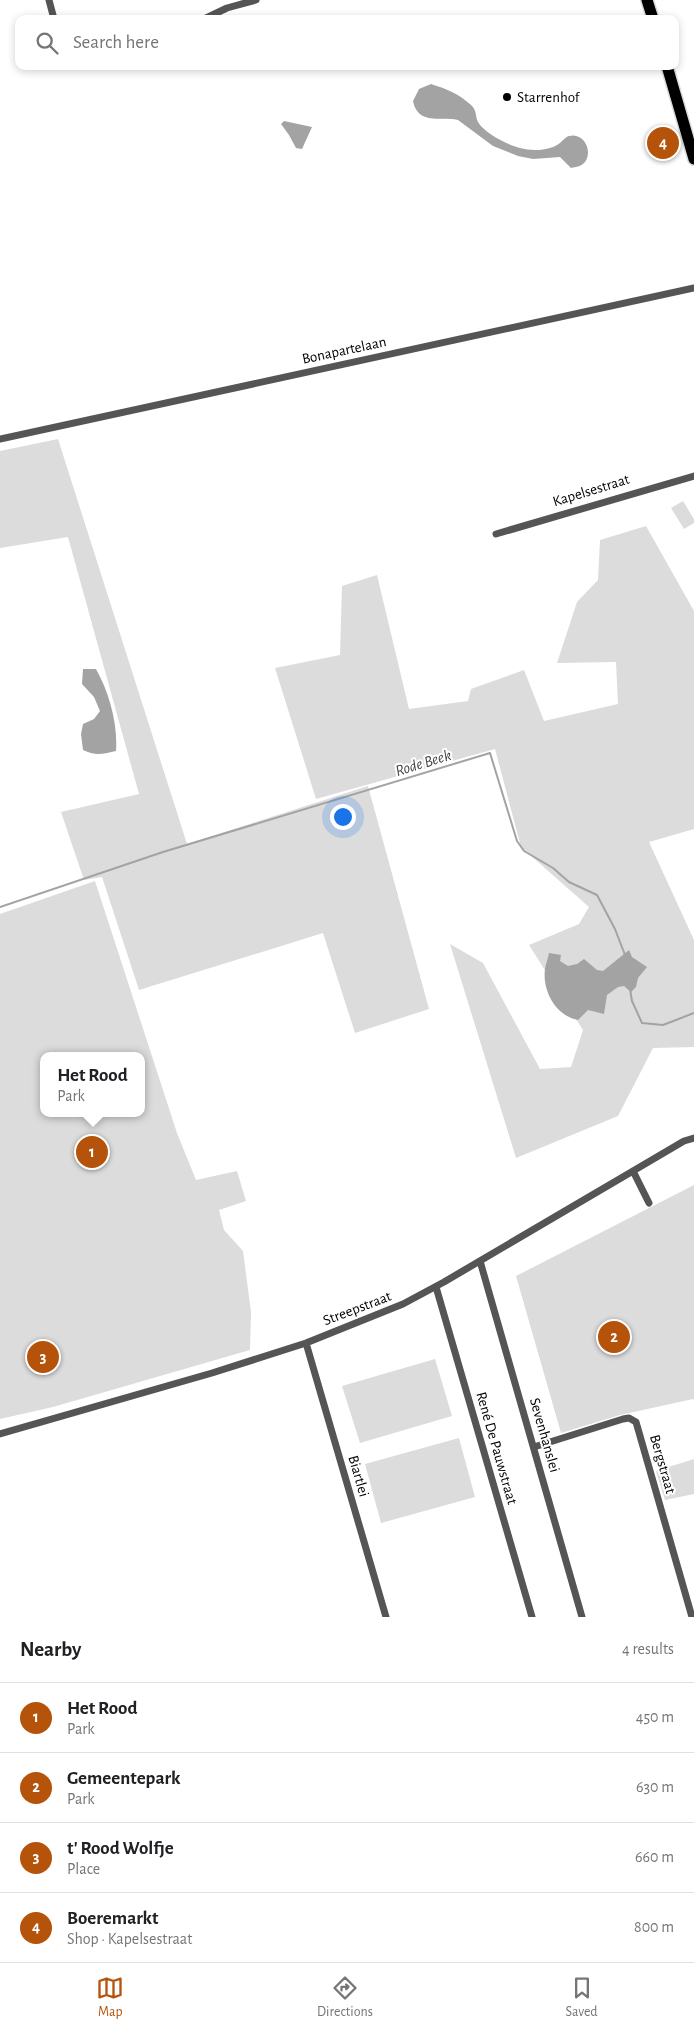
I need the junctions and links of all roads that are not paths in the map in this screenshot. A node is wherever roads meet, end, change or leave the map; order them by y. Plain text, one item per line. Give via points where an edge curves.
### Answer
1 (49, 0) edge
2 (256, 0) edge
3 (647, 0) edge
4 (53, 15) edge
5 (212, 15) edge
6 (651, 15) edge
7 (667, 70) edge
8 (694, 159) edge
9 (694, 288) edge
10 (0, 439) edge
11 (694, 476) edge
12 (496, 534) dead end
13 (694, 1138) edge
14 (633, 1170) junction
15 (649, 1203) dead end
16 (480, 1261) junction
17 (436, 1287) junction
18 (306, 1342) junction
19 (0, 1434) edge
20 (534, 1447) junction
21 (386, 1617) edge
22 (532, 1617) edge
23 (582, 1617) edge
24 (692, 1617) edge

1 - 4 street
2 - 5 street
3 - 6 main road
7 - 8 main road
9 - 10 street, Bonapartelaan
11 - 12 street, Kapelsestraat
13 - 14 street, Streepstraat
14 - 15 street
14 - 16 street, Streepstraat
16 - 17 street, Streepstraat
16 - 20 street, Sevenhanslei
17 - 18 street, Streepstraat via 403,1304
17 - 22 street, René De Pauwstraat
18 - 19 street, Streepstraat
18 - 21 street, Biartlei
20 - 23 street, Sevenhanslei
20 - 24 street, Bergstraat via 623,1419 634,1420 644,1445

